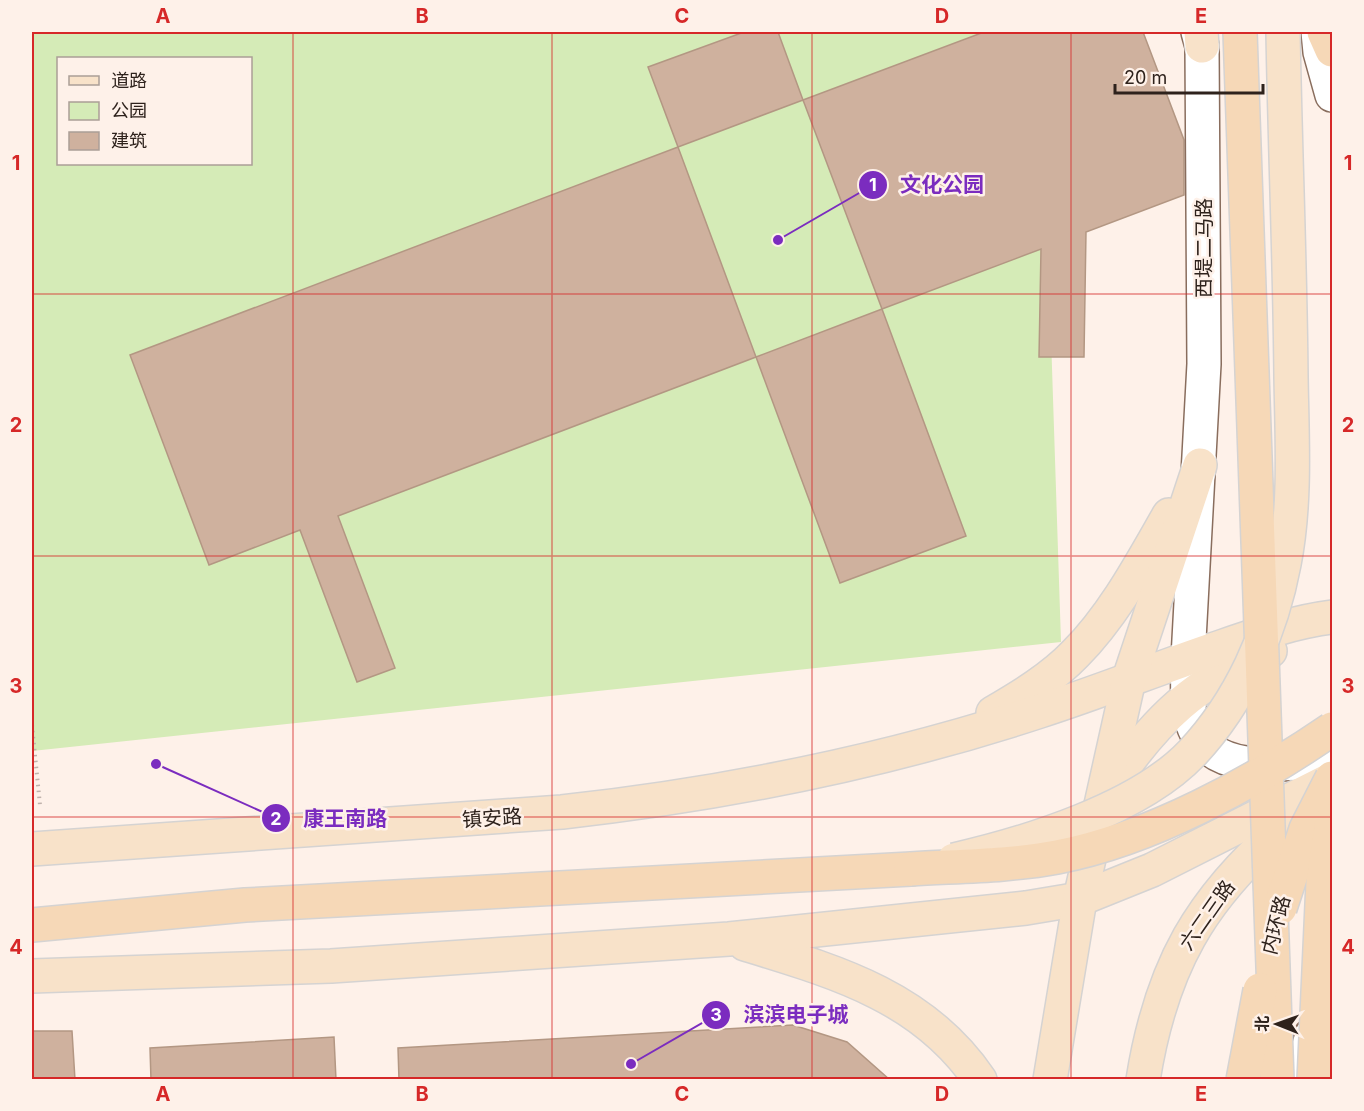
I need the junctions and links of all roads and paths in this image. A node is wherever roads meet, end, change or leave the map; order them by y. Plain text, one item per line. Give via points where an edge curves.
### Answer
1 (1240, 32) edge
2 (1283, 32) edge
3 (1318, 32) edge
4 (1324, 32) edge
5 (1201, 35) edge
6 (1332, 50) edge
7 (1332, 95) edge
8 (1200, 465) junction
9 (1332, 617) edge
10 (1332, 634) edge
11 (1188, 658) junction
12 (1129, 679) junction
13 (1187, 696) junction
14 (32, 725) edge
15 (1332, 729) edge
16 (947, 739) junction
17 (1332, 758) edge
18 (1332, 779) edge
19 (1332, 791) edge
20 (1332, 820) edge
21 (38, 848) edge
22 (911, 869) junction
23 (1080, 899) junction
24 (32, 925) edge
25 (729, 939) junction
26 (1332, 968) edge
27 (32, 976) edge
28 (980, 1080) edge
29 (1050, 1080) edge
30 (1143, 1080) edge
31 (1243, 1080) edge
32 (1277, 1080) edge
33 (1294, 1080) edge
34 (1314, 1080) edge

1 - 32 highway, bridge
2 - 22 main road, bridge via 1291,470 1285,562 1276,600 1245,678 1221,719 1190,755 1116,806 1059,829
3 - 7 main road
4 - 6 highway
5 - 8 main road, 西堤二马路 via 1204,275
8 - 11 main road, 西堤二马路
8 - 12 main road
8 - 16 main road via 1111,608 1076,653 1027,693
9 - 11 main road via 1269,630
10 - 13 main road via 1284,645 1243,662
11 - 12 main road
11 - 13 main road, 西堤二马路
12 - 16 main road
12 - 23 main road
13 - 17 main road, 西堤二马路 via 1192,722 1210,751 1225,758 1261,765
13 - 23 main road via 1159,722 1103,797
14 - 21 path
15 - 22 highway, bridge via 1257,775 1142,833 1057,856
16 - 21 main road, 镇安路 via 831,768 645,803 476,819
18 - 23 main road via 1152,870
18 - 31 highway, 内环路, bridge via 1306,829 1285,888 1262,978
19 - 30 main road, 六二三路 via 1253,853 1206,910 1175,960 1156,1012
20 - 34 highway, 内环路, bridge via 1323,882
22 - 24 highway via 245,905
23 - 25 main road
23 - 29 main road
25 - 27 main road via 320,967
25 - 28 main road via 864,984 904,1006 963,1054
26 - 33 lane via 1309,1024

